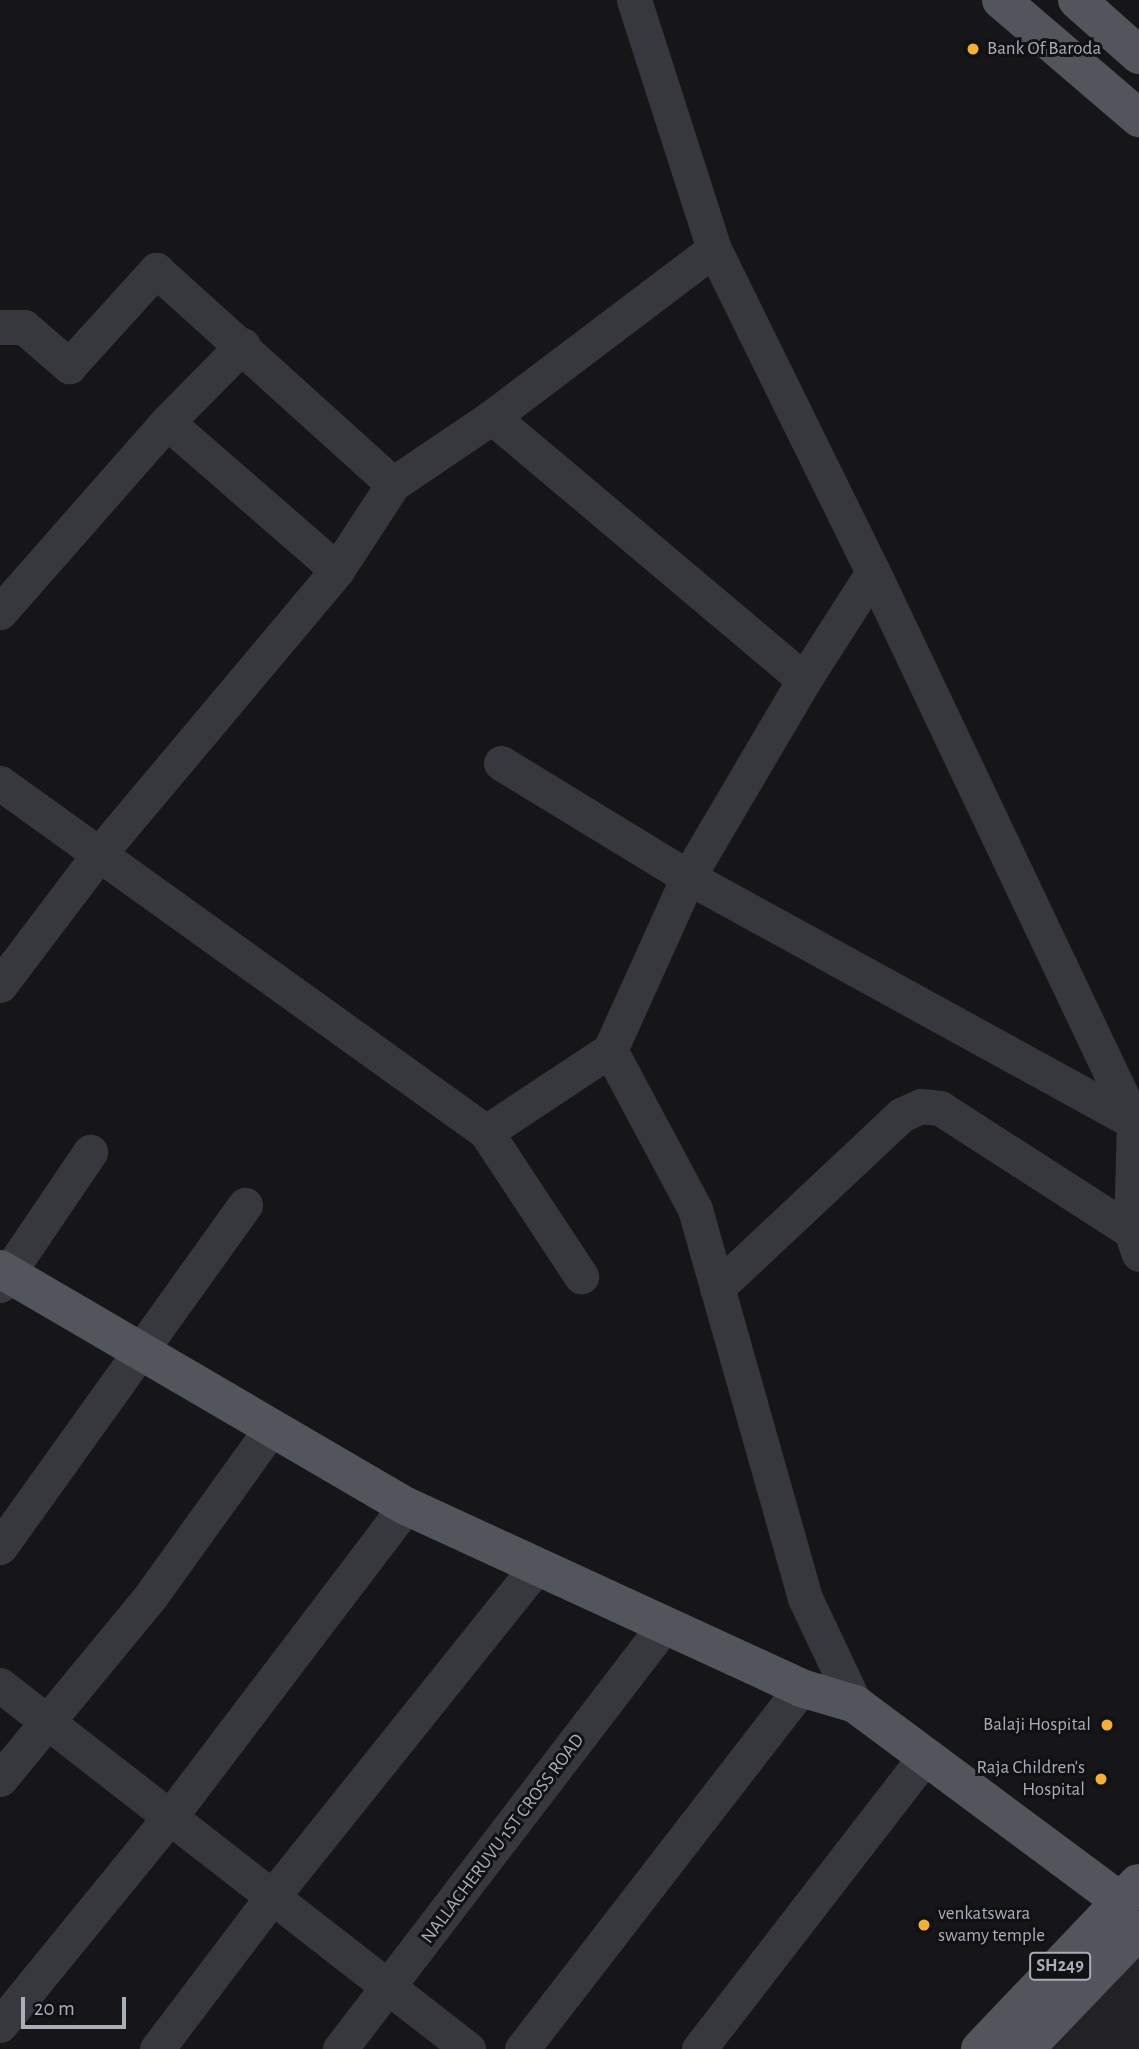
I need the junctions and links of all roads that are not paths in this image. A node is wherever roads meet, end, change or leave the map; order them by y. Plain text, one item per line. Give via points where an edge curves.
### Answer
1 (634, 0) edge
2 (1001, 0) edge
3 (1077, 0) edge
4 (1139, 55) edge
5 (1139, 118) edge
6 (714, 249) junction
7 (0, 327) edge
8 (243, 345) junction
9 (492, 417) junction
10 (167, 422) junction
11 (393, 484) junction
12 (337, 570) junction
13 (873, 572) junction
14 (0, 612) edge
15 (804, 680) junction
16 (502, 763) dead end
17 (0, 783) edge
18 (99, 854) junction
19 (688, 877) junction
20 (0, 985) edge
21 (610, 1050) junction
22 (1137, 1117) edge
23 (486, 1132) junction
24 (90, 1152) dead end
25 (245, 1205) dead end
26 (1135, 1242) edge
27 (3, 1276) edge
28 (581, 1276) dead end
29 (717, 1288) junction
30 (144, 1352) junction
31 (272, 1427) junction
32 (406, 1506) junction
33 (0, 1548) edge
34 (536, 1568) junction
35 (663, 1627) junction
36 (0, 1685) edge
37 (801, 1688) junction
38 (855, 1704) junction
39 (44, 1720) junction
40 (926, 1755) junction
41 (0, 1779) edge
42 (169, 1818) junction
43 (272, 1897) junction
44 (1133, 1905) edge
45 (391, 1987) junction
46 (0, 2025) edge
47 (157, 2049) edge
48 (340, 2049) edge
49 (468, 2049) edge
50 (522, 2049) edge
51 (699, 2049) edge
52 (980, 2049) edge
53 (1024, 2049) edge

1 - 6 street
2 - 5 main road
3 - 4 main road
6 - 9 street
6 - 13 street
7 - 8 street via 24,327 69,366 156,270
8 - 10 street
8 - 11 street
9 - 11 street
9 - 15 street
10 - 12 street
10 - 14 street
11 - 12 street
12 - 18 street
13 - 15 street
13 - 22 street
15 - 19 street
16 - 19 street
17 - 18 street
18 - 20 street
18 - 23 street
19 - 21 street
19 - 22 street
21 - 23 street
21 - 29 street via 695,1209
22 - 26 street
23 - 28 street
24 - 27 street
25 - 30 street
26 - 29 street via 940,1108 921,1106 901,1115
27 - 30 main road
29 - 38 street via 805,1598
30 - 31 main road
30 - 33 street
31 - 32 main road
31 - 39 street via 150,1597
32 - 34 main road
32 - 42 street
34 - 35 main road
34 - 43 street
35 - 37 main road
35 - 45 street, NALLACHERUVU 1ST CROSS ROAD
36 - 39 street
37 - 38 main road
37 - 50 street
38 - 40 main road
39 - 41 street
39 - 42 street
40 - 44 main road
40 - 51 street
42 - 43 street
42 - 46 street
43 - 45 street
43 - 47 street
44 - 52 main road, SH249
44 - 53 main road, SH249
45 - 48 street, NALLACHERUVU 1ST CROSS ROAD
45 - 49 street

